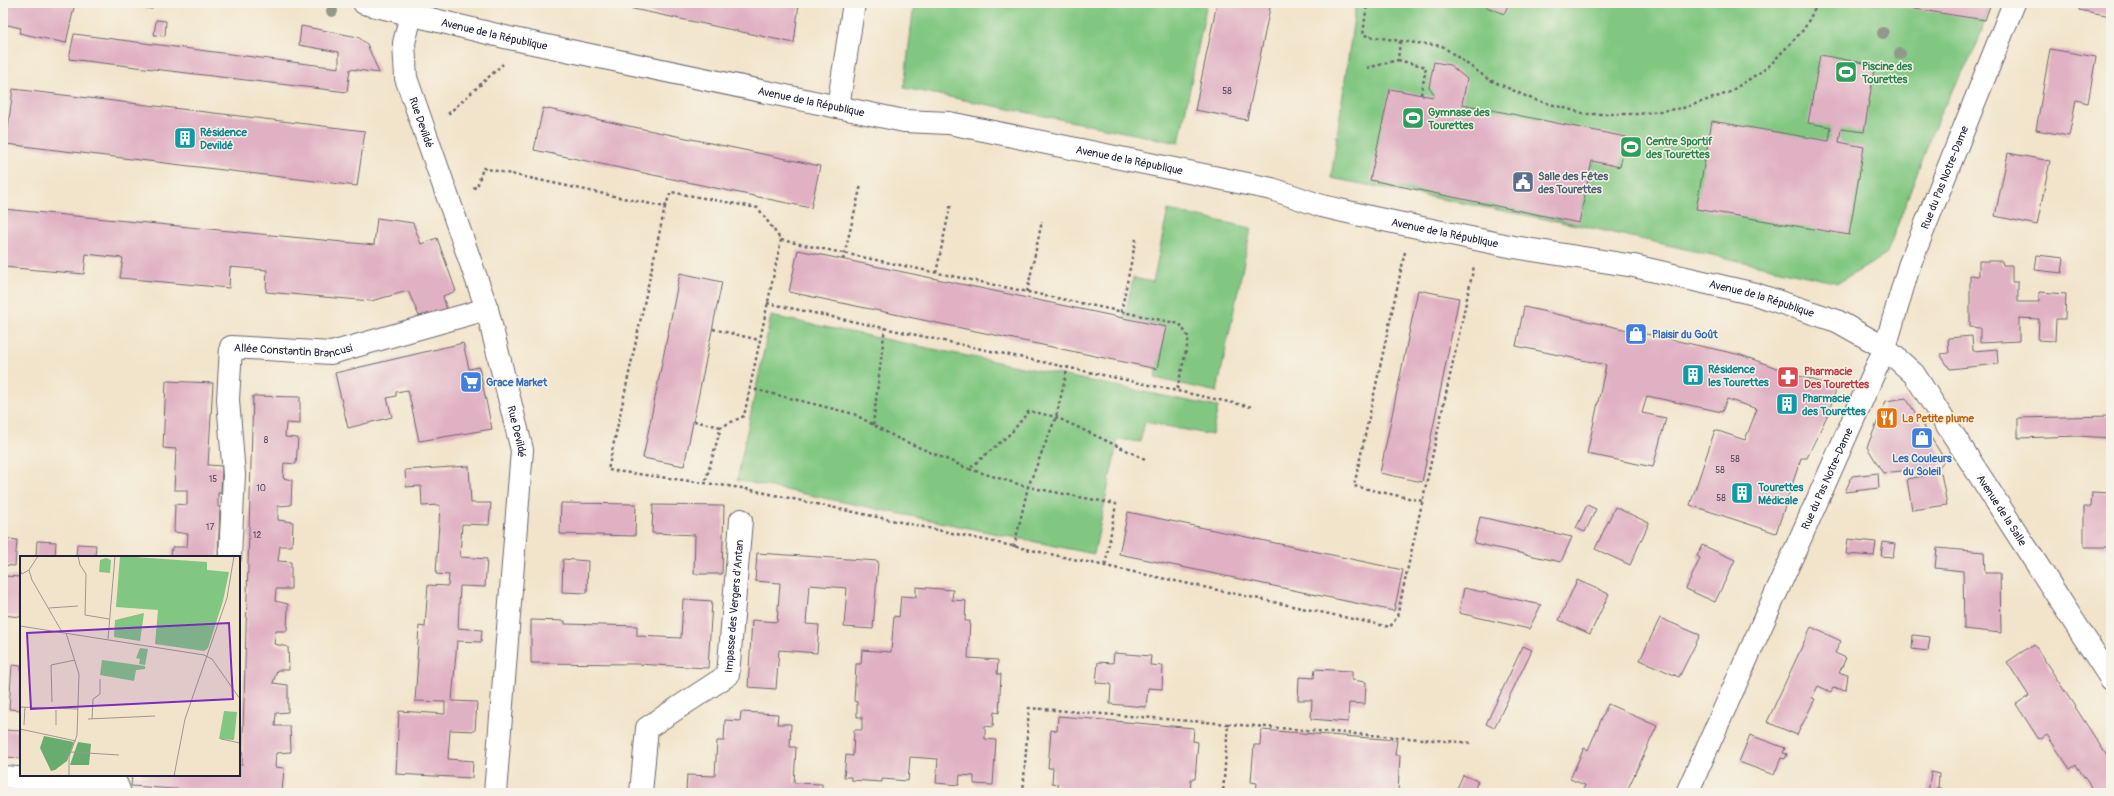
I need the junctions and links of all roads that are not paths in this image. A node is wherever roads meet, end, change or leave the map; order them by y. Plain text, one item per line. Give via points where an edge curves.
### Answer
1 (364, 3) edge
2 (854, 3) edge
3 (2014, 3) edge
4 (411, 15) junction
5 (838, 107) junction
6 (487, 309) junction
7 (1885, 348) junction
8 (740, 520) dead end
9 (230, 556) edge
10 (2111, 679) edge
11 (3, 776) edge
12 (120, 793) edge
13 (494, 793) edge
14 (641, 793) edge
15 (1687, 793) edge

1 - 4 street, Avenue de la République
2 - 5 street
3 - 7 street, Rue du Pas Notre-Dame via 1909,266
4 - 5 street, Avenue de la République
4 - 6 street, Rue Devildé via 404,43 406,78
5 - 7 street, Avenue de la République via 904,121 949,123 1272,189 1322,206 1480,240 1634,266 1755,294 1837,321
6 - 9 street, Allée Constantin Brancusi via 331,353 231,347 228,400 234,476
6 - 13 street, Rue Devildé via 522,450
7 - 10 street, Avenue de la Salle via 1914,374
7 - 15 street, Rue du Pas Notre-Dame
8 - 14 street, Impasse des Vergers d'Antan via 728,675 647,728
11 - 12 street via 117,785

